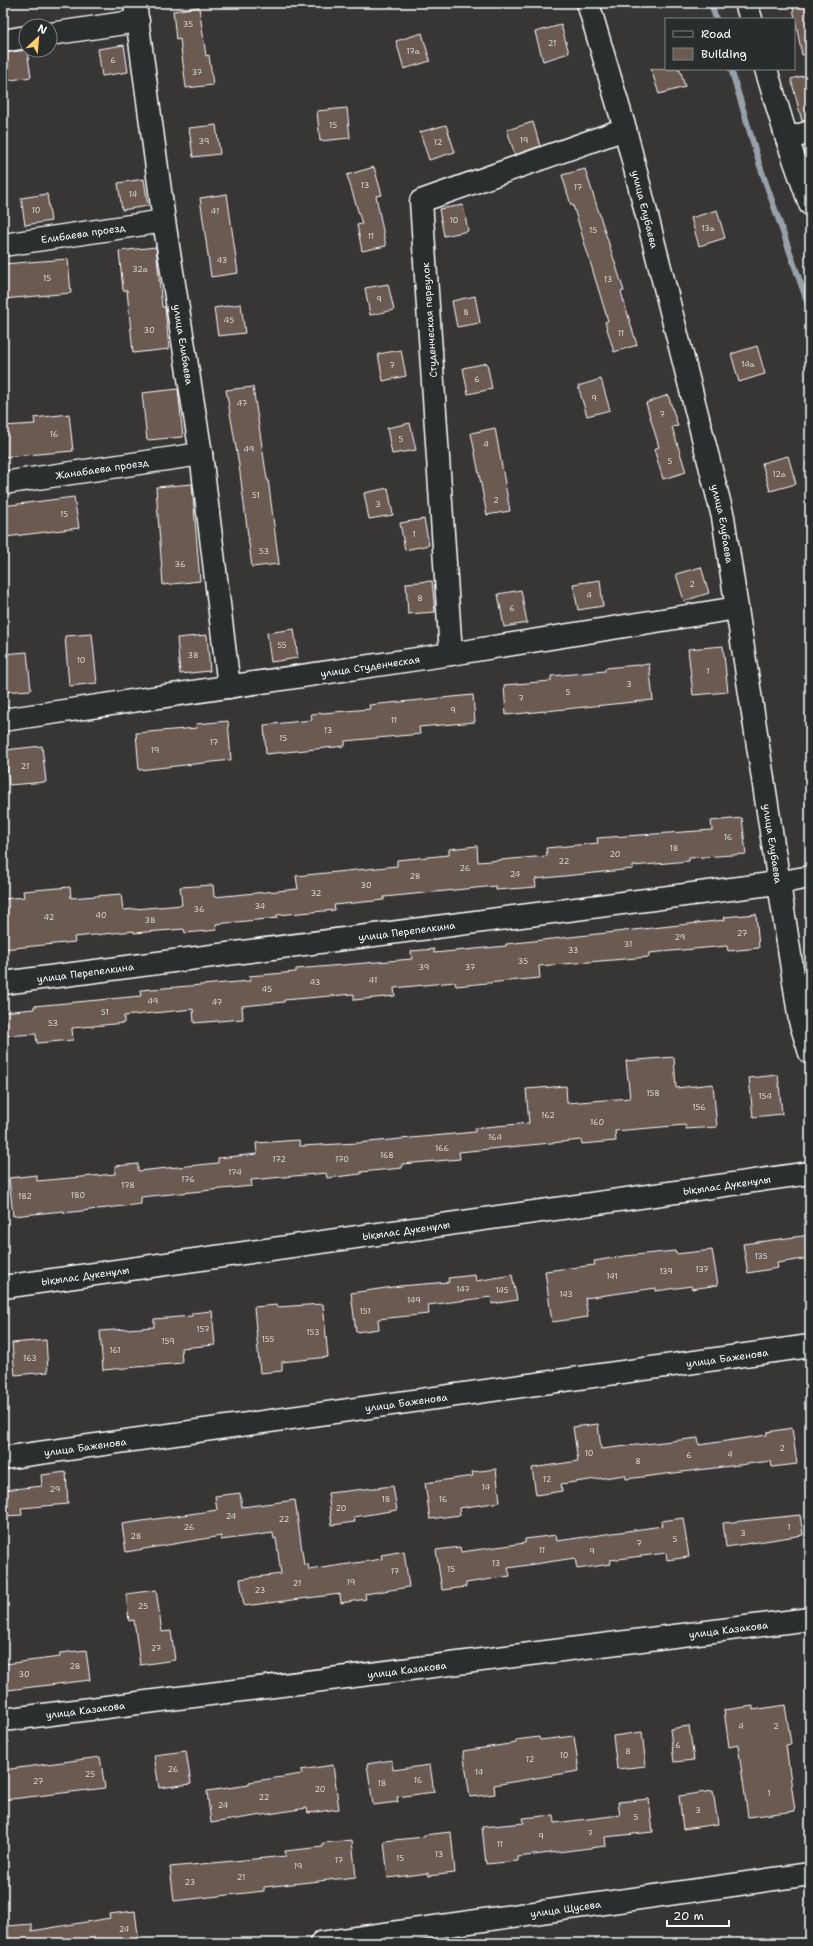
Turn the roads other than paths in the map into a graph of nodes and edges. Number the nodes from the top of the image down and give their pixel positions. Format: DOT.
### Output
graph roads {
  1 [pos="588,3"];
  2 [pos="746,3"];
  3 [pos="136,12"];
  4 [pos="751,18"];
  5 [pos="58,32"];
  6 [pos="18,38"];
  7 [pos="3,41"];
  8 [pos="766,70"];
  9 [pos="625,129"];
  10 [pos="810,132"];
  11 [pos="786,139"];
  12 [pos="810,204"];
  13 [pos="164,221"];
  14 [pos="3,245"];
  15 [pos="201,454"];
  16 [pos="3,483"];
  17 [pos="737,608"];
  18 [pos="451,654"];
  19 [pos="229,687"];
  20 [pos="3,720"];
  21 [pos="810,877"];
  22 [pos="777,883"];
  23 [pos="3,983"];
  24 [pos="810,1053"];
  25 [pos="810,1173"];
  26 [pos="3,1287"];
  27 [pos="810,1346"];
  28 [pos="3,1458"];
  29 [pos="810,1619"];
  30 [pos="3,1720"];
  31 [pos="810,1874"];
  32 [pos="321,1943"];
  1 -- 9 [label="street, улица Елубаева"];
  2 -- 4 [label="street"];
  3 -- 5 [label="street"];
  3 -- 13 [label="street, улица Елибаева"];
  6 -- 7 [label="street"];
  8 -- 11 [label="street"];
  9 -- 17 [label="street, улица Елубаева"];
  9 -- 18 [label="street, Студенческая переулок"];
  10 -- 11 [label="street"];
  11 -- 12 [label="street"];
  13 -- 14 [label="street, Елибаева проезд"];
  13 -- 15 [label="street, улица Елибаева"];
  15 -- 16 [label="street, Жанабаева проезд"];
  15 -- 19 [label="street, улица Елибаева"];
  17 -- 18 [label="street, улица Студенческая"];
  17 -- 22 [label="street, улица Елубаева"];
  18 -- 19 [label="street, улица Студенческая"];
  19 -- 20 [label="street, улица Студенческая"];
  21 -- 22 [label="street, улица Перепелкина"];
  22 -- 23 [label="street, улица Перепелкина"];
  22 -- 24 [label="street, улица Елубаева"];
  25 -- 26 [label="street, Ықылас Дүкенұлы"];
  27 -- 28 [label="street, улица Баженова"];
  29 -- 30 [label="street, улица Казакова"];
  31 -- 32 [label="street, улица Щусева"];
}
